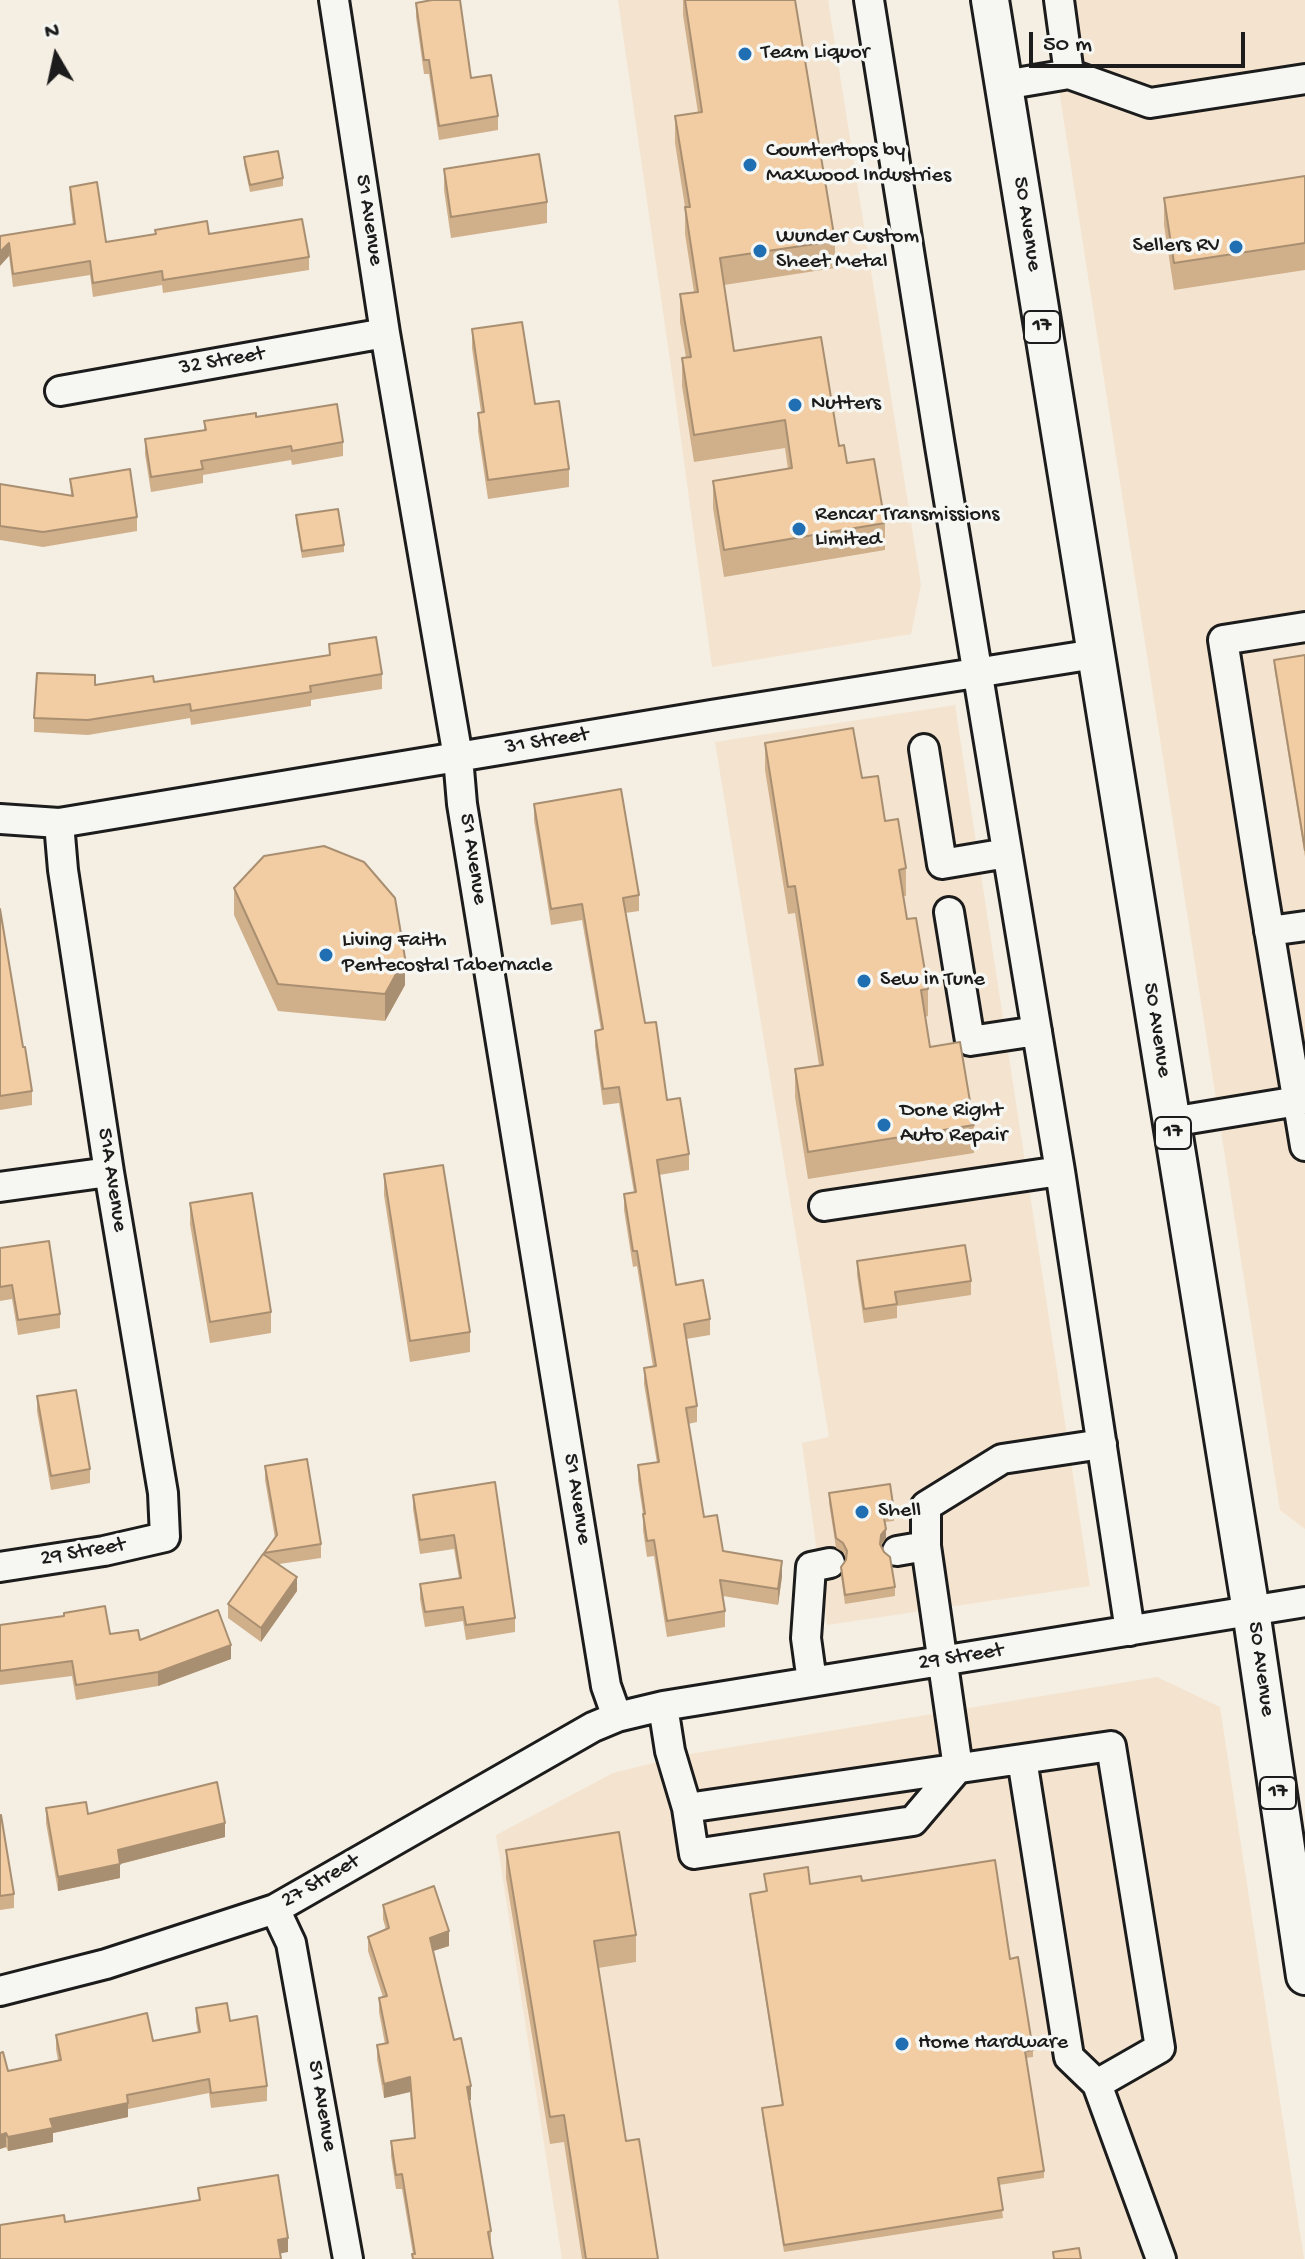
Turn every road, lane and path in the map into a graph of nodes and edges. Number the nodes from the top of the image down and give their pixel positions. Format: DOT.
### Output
graph roads {
  1 [pos="334,0"];
  2 [pos="869,0"];
  3 [pos="990,0"];
  4 [pos="1059,0"];
  5 [pos="1069,74"];
  6 [pos="1305,79"];
  7 [pos="1004,85"];
  8 [pos="385,333"];
  9 [pos="60,391"];
  10 [pos="1305,627"];
  11 [pos="1095,654"];
  12 [pos="978,672"];
  13 [pos="924,749"];
  14 [pos="458,757"];
  15 [pos="0,819"];
  16 [pos="59,823"];
  17 [pos="1007,853"];
  18 [pos="949,912"];
  19 [pos="1305,926"];
  20 [pos="1269,931"];
  21 [pos="1037,1031"];
  22 [pos="1298,1101"];
  23 [pos="1171,1122"];
  24 [pos="1304,1136"];
  25 [pos="1060,1171"];
  26 [pos="109,1172"];
  27 [pos="0,1187"];
  28 [pos="824,1206"];
  29 [pos="1102,1444"];
  30 [pos="165,1537"];
  31 [pos="926,1546"];
  32 [pos="897,1551"];
  33 [pos="830,1563"];
  34 [pos="0,1567"];
  35 [pos="1305,1602"];
  36 [pos="1251,1611"];
  37 [pos="1130,1631"];
  38 [pos="943,1661"];
  39 [pos="812,1682"];
  40 [pos="663,1706"];
  41 [pos="617,1717"];
  42 [pos="1022,1759"];
  43 [pos="958,1768"];
  44 [pos="687,1808"];
  45 [pos="275,1909"];
  46 [pos="1305,1976"];
  47 [pos="0,1991"];
  48 [pos="1097,2084"];
  49 [pos="348,2259"];
  50 [pos="1161,2259"];
  1 -- 8 [label="street, 51 Avenue"];
  2 -- 12 [label="street"];
  3 -- 7 [label="main road, 50 Avenue / 17"];
  4 -- 5 [label="street"];
  5 -- 6 [label="street"];
  5 -- 7 [label="street"];
  7 -- 11 [label="main road, 50 Avenue / 17"];
  8 -- 9 [label="street, 32 Street"];
  8 -- 14 [label="street, 51 Avenue"];
  10 -- 20 [label="street"];
  11 -- 12 [label="street, 31 Street"];
  11 -- 23 [label="main road, 50 Avenue / 17"];
  12 -- 14 [label="street, 31 Street"];
  12 -- 17 [label="street"];
  13 -- 17 [label="street"];
  14 -- 16 [label="street, 31 Street"];
  14 -- 41 [label="street, 51 Avenue"];
  15 -- 16 [label="street, 31 Street"];
  16 -- 26 [label="street, 51A Avenue"];
  17 -- 21 [label="street"];
  18 -- 21 [label="street"];
  19 -- 20 [label="street"];
  20 -- 22 [label="street"];
  21 -- 25 [label="street"];
  22 -- 23 [label="street"];
  22 -- 24 [label="street"];
  23 -- 36 [label="main road, 50 Avenue / 17"];
  25 -- 28 [label="street"];
  25 -- 29 [label="street"];
  26 -- 27 [label="street"];
  26 -- 30 [label="street, 51A Avenue"];
  29 -- 31 [label="street"];
  29 -- 37 [label="street"];
  30 -- 34 [label="street, 29 Street"];
  31 -- 32 [label="street"];
  31 -- 38 [label="street"];
  33 -- 39 [label="street"];
  35 -- 36 [label="street, 29 Street"];
  36 -- 37 [label="street, 29 Street"];
  36 -- 46 [label="main road, 50 Avenue / 17"];
  37 -- 38 [label="street, 29 Street"];
  38 -- 39 [label="street, 29 Street"];
  38 -- 43 [label="street"];
  39 -- 40 [label="street, 29 Street"];
  40 -- 41 [label="street, 29 Street"];
  40 -- 44 [label="street"];
  41 -- 45 [label="street, 27 Street"];
  42 -- 43 [label="street"];
  42 -- 48 [label="street"];
  42 -- 48 [label="street"];
  43 -- 44 [label="street"];
  43 -- 44 [label="street"];
  45 -- 47 [label="street, 27 Street"];
  45 -- 49 [label="street, 51 Avenue"];
  48 -- 50 [label="street"];
}
